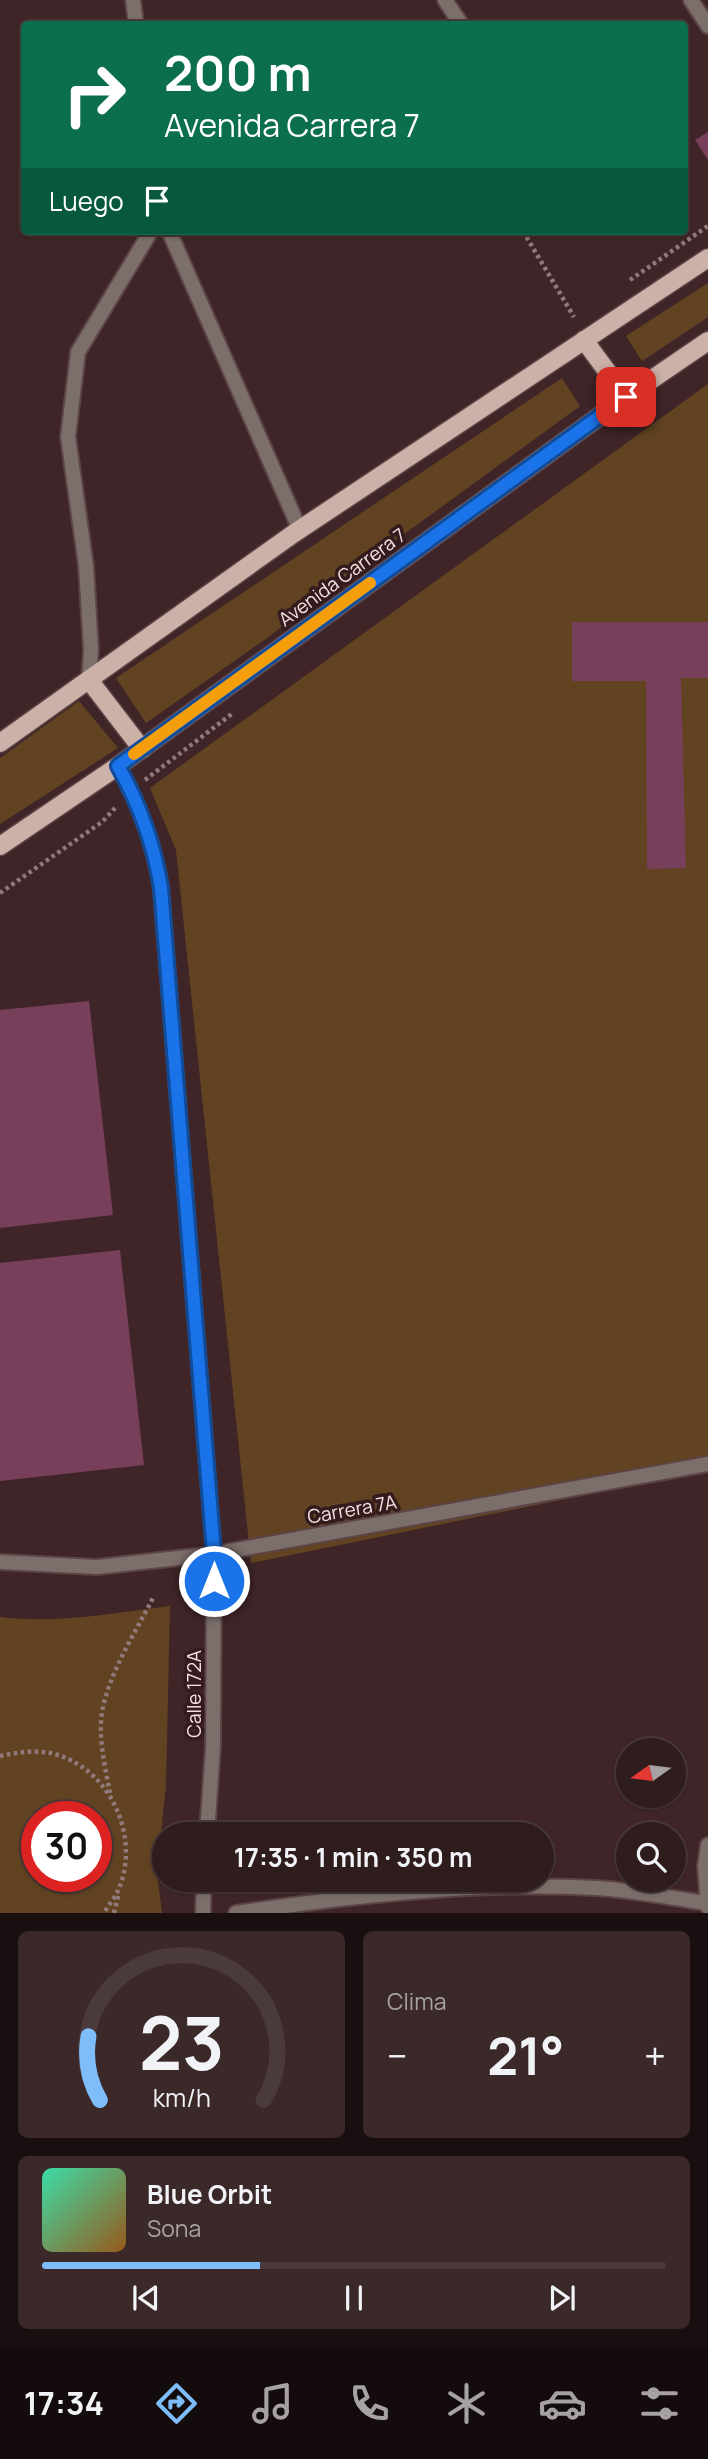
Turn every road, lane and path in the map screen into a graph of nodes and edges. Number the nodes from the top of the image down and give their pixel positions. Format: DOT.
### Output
graph roads {
  1 [pos="132,0"];
  2 [pos="445,0"];
  3 [pos="691,0"];
  4 [pos="136,21"];
  5 [pos="459,21"];
  6 [pos="708,26"];
  7 [pos="149,235"];
  8 [pos="171,235"];
  9 [pos="525,235"];
  10 [pos="708,258"];
  11 [pos="574,317"];
  12 [pos="584,340"];
  13 [pos="708,341"];
  14 [pos="626,397"];
  15 [pos="300,530"];
  16 [pos="89,680"];
  17 [pos="239,709"];
  18 [pos="0,743"];
  19 [pos="142,749"];
  20 [pos="118,766"];
  21 [pos="131,790"];
  22 [pos="0,846"];
  23 [pos="0,893"];
  24 [pos="708,1464"];
  25 [pos="214,1554"];
  26 [pos="0,1562"];
  27 [pos="153,1598"];
  28 [pos="0,1756"];
  29 [pos="110,1794"];
  30 [pos="208,1822"];
  31 [pos="708,1845"];
  32 [pos="120,1887"];
  33 [pos="204,1892"];
  34 [pos="707,1905"];
  35 [pos="104,1913"];
  36 [pos="114,1913"];
  37 [pos="203,1913"];
  38 [pos="236,1913"];
  1 -- 4 [label="street"];
  2 -- 5 [label="street"];
  3 -- 6 [label="street"];
  7 -- 16 [label="street"];
  8 -- 15 [label="street"];
  9 -- 11 [label="path"];
  10 -- 12 [label="main road"];
  12 -- 14 [label="main road"];
  12 -- 15 [label="main road"];
  13 -- 14 [label="main road, Avenida Carrera 7"];
  14 -- 19 [label="main road, Avenida Carrera 7"];
  15 -- 16 [label="main road"];
  16 -- 18 [label="main road"];
  16 -- 19 [label="main road"];
  17 -- 21 [label="path"];
  19 -- 20 [label="main road, Avenida Carrera 7"];
  20 -- 21 [label="street, Calle 172A"];
  20 -- 22 [label="main road, Avenida Carrera 7"];
  21 -- 23 [label="path"];
  21 -- 25 [label="street, Calle 172A"];
  24 -- 25 [label="street, Carrera 7A"];
  25 -- 26 [label="street, Carrera 7A"];
  25 -- 30 [label="street, Calle 172A"];
  27 -- 29 [label="path"];
  28 -- 29 [label="path"];
  29 -- 32 [label="path"];
  31 -- 34 [label="street"];
  32 -- 35 [label="path"];
  32 -- 36 [label="path"];
  33 -- 37 [label="street"];
  34 -- 38 [label="street"];
}
